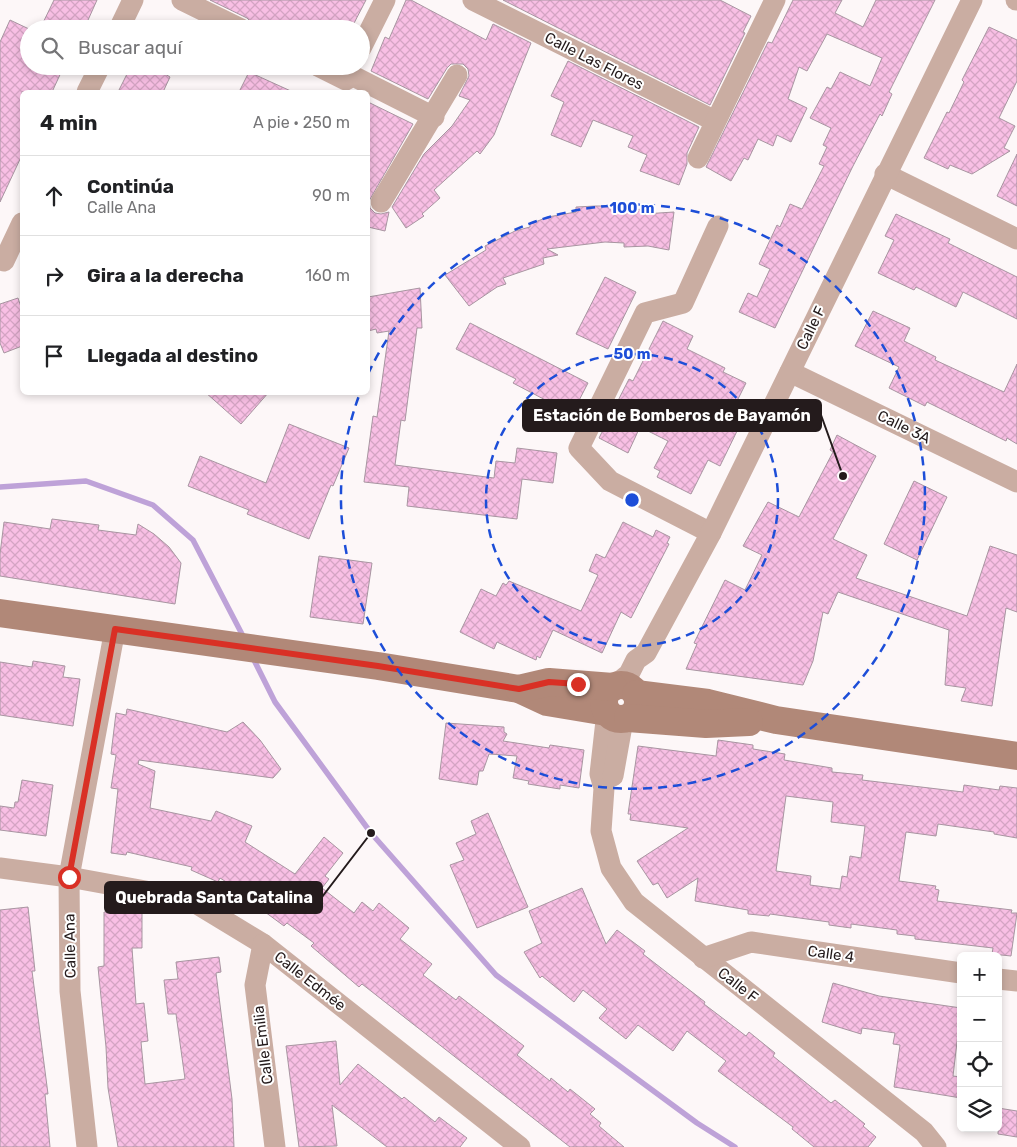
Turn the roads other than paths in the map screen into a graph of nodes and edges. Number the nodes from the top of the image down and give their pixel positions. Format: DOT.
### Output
graph roads {
  1 [pos="133,0"];
  2 [pos="182,0"];
  3 [pos="385,0"];
  4 [pos="472,0"];
  5 [pos="972,0"];
  6 [pos="768,2"];
  7 [pos="123,20"];
  8 [pos="223,20"];
  9 [pos="370,30"];
  10 [pos="96,75"];
  11 [pos="457,75"];
  12 [pos="347,78"];
  13 [pos="88,90"];
  14 [pos="434,117"];
  15 [pos="715,122"];
  16 [pos="698,158"];
  17 [pos="885,174"];
  18 [pos="381,202"];
  19 [pos="718,226"];
  20 [pos="20,227"];
  21 [pos="1017,239"];
  22 [pos="0,258"];
  23 [pos="790,372"];
  24 [pos="1017,482"];
  25 [pos="711,533"];
  26 [pos="0,613"];
  27 [pos="115,629"];
  28 [pos="621,706"];
  29 [pos="1017,756"];
  30 [pos="0,868"];
  31 [pos="69,877"];
  32 [pos="263,944"];
  33 [pos="703,958"];
  34 [pos="957,972"];
  35 [pos="1002,979"];
  36 [pos="1017,981"];
  37 [pos="87,1147"];
  38 [pos="275,1147"];
  39 [pos="520,1147"];
  40 [pos="936,1147"];
  1 -- 7 [label="street"];
  2 -- 8 [label="street"];
  3 -- 9 [label="street"];
  4 -- 15 [label="street, Calle Las Flores"];
  5 -- 17 [label="street, Calle F"];
  6 -- 15 [label="street"];
  10 -- 13 [label="street"];
  11 -- 14 [label="street"];
  12 -- 14 [label="street"];
  14 -- 18 [label="street"];
  15 -- 16 [label="street"];
  17 -- 21 [label="street"];
  17 -- 23 [label="street, Calle F"];
  19 -- 25 [label="street"];
  20 -- 22 [label="street"];
  23 -- 24 [label="street, Calle 3A"];
  23 -- 25 [label="street, Calle F"];
  25 -- 28 [label="street, Calle F"];
  26 -- 27 [label="street"];
  27 -- 28 [label="street"];
  27 -- 31 [label="street, Calle Ana"];
  28 -- 29 [label="street"];
  28 -- 33 [label="street, Calle F"];
  30 -- 31 [label="street, Calle Edmée"];
  31 -- 32 [label="street, Calle Edmée"];
  31 -- 37 [label="street, Calle Ana"];
  32 -- 38 [label="street, Calle Emilia"];
  32 -- 39 [label="street, Calle Edmée"];
  33 -- 34 [label="street, Calle 4"];
  33 -- 40 [label="street, Calle F"];
  35 -- 36 [label="street"];
}
